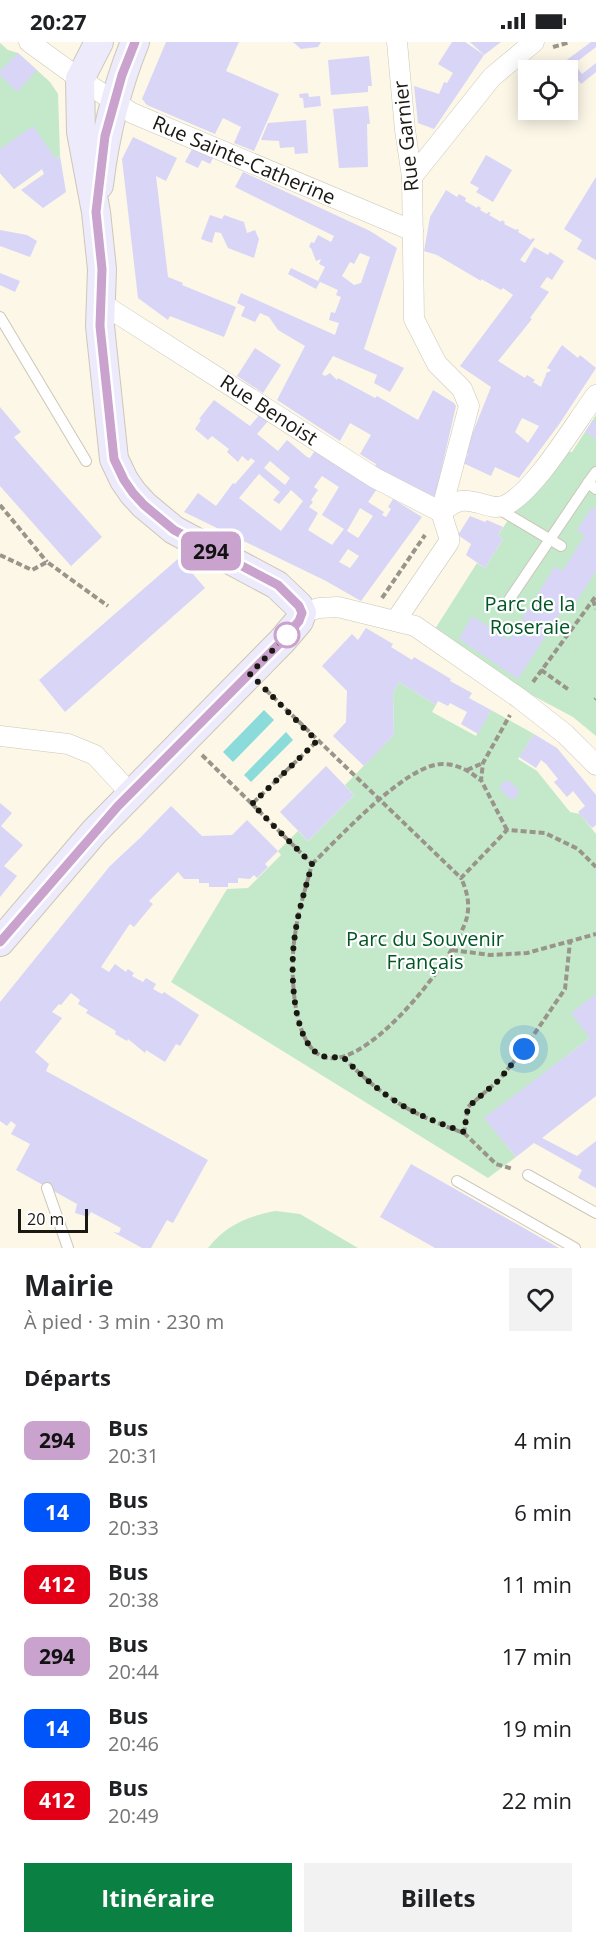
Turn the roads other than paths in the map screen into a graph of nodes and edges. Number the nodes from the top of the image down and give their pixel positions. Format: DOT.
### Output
graph roads {
  1 [pos="29,42"];
  2 [pos="99,42"];
  3 [pos="135,42"];
  4 [pos="397,42"];
  5 [pos="534,42"];
  6 [pos="80,79"];
  7 [pos="114,102"];
  8 [pos="412,177"];
  9 [pos="96,212"];
  10 [pos="413,231"];
  11 [pos="101,303"];
  12 [pos="0,317"];
  13 [pos="596,394"];
  14 [pos="86,461"];
  15 [pos="596,472"];
  16 [pos="592,486"];
  17 [pos="495,507"];
  18 [pos="441,512"];
  19 [pos="550,539"];
  20 [pos="561,546"];
  21 [pos="507,603"];
  22 [pos="302,613"];
  23 [pos="396,620"];
  24 [pos="0,736"];
  25 [pos="596,765"];
  26 [pos="130,794"];
  27 [pos="0,942"];
  28 [pos="528,1175"];
  29 [pos="457,1181"];
  30 [pos="47,1188"];
  31 [pos="596,1213"];
  32 [pos="68,1248"];
  33 [pos="575,1248"];
  1 -- 6 [label="street, Rue Sainte-Catherine"];
  2 -- 6 [label="street"];
  3 -- 7 [label="street"];
  4 -- 8 [label="street, Rue Garnier"];
  5 -- 8 [label="street"];
  6 -- 7 [label="street, Rue Sainte-Catherine"];
  6 -- 9 [label="street"];
  7 -- 9 [label="street"];
  7 -- 10 [label="street, Rue Sainte-Catherine"];
  8 -- 10 [label="street, Rue Garnier"];
  9 -- 11 [label="street"];
  10 -- 18 [label="street, Rue Garnier"];
  11 -- 18 [label="street, Rue Benoist"];
  11 -- 22 [label="street"];
  12 -- 14 [label="lane"];
  13 -- 17 [label="street"];
  15 -- 16 [label="lane"];
  16 -- 19 [label="lane"];
  17 -- 18 [label="street"];
  17 -- 19 [label="lane"];
  18 -- 23 [label="street"];
  19 -- 20 [label="lane"];
  19 -- 21 [label="lane"];
  22 -- 23 [label="street"];
  22 -- 26 [label="street"];
  23 -- 25 [label="street"];
  24 -- 26 [label="street"];
  26 -- 27 [label="street"];
  28 -- 31 [label="lane"];
  29 -- 33 [label="lane"];
  30 -- 32 [label="lane"];
}
